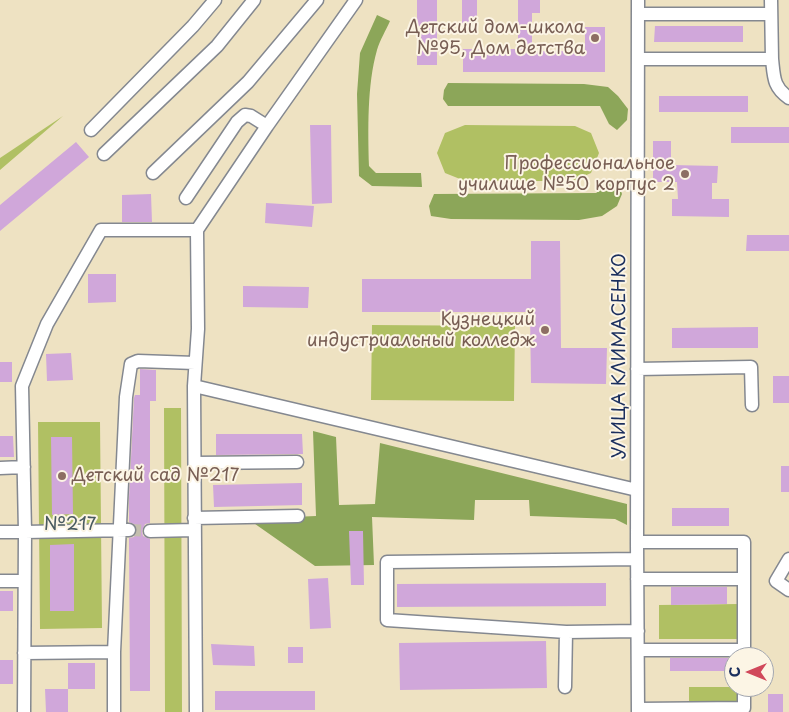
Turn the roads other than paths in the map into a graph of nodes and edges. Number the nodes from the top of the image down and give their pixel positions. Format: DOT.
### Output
graph roads {
  1 [pos="215,0"];
  2 [pos="254,0"];
  3 [pos="317,0"];
  4 [pos="356,0"];
  5 [pos="638,0"];
  6 [pos="771,0"];
  7 [pos="638,14"];
  8 [pos="771,14"];
  9 [pos="639,59"];
  10 [pos="772,59"];
  11 [pos="789,98"];
  12 [pos="267,126"];
  13 [pos="91,130"];
  14 [pos="104,154"];
  15 [pos="153,173"];
  16 [pos="186,198"];
  17 [pos="197,230"];
  18 [pos="194,363"];
  19 [pos="637,369"];
  20 [pos="194,386"];
  21 [pos="752,405"];
  22 [pos="297,462"];
  23 [pos="195,463"];
  24 [pos="24,467"];
  25 [pos="0,468"];
  26 [pos="637,490"];
  27 [pos="298,516"];
  28 [pos="194,524"];
  29 [pos="125,530"];
  30 [pos="150,531"];
  31 [pos="0,532"];
  32 [pos="25,532"];
  33 [pos="637,542"];
  34 [pos="637,559"];
  35 [pos="789,559"];
  36 [pos="637,579"];
  37 [pos="744,579"];
  38 [pos="0,581"];
  39 [pos="24,581"];
  40 [pos="789,590"];
  41 [pos="638,631"];
  42 [pos="566,632"];
  43 [pos="744,647"];
  44 [pos="638,650"];
  45 [pos="114,652"];
  46 [pos="24,653"];
  47 [pos="724,653"];
  48 [pos="565,687"];
  49 [pos="744,697"];
  50 [pos="638,710"];
  51 [pos="24,712"];
  52 [pos="114,712"];
  53 [pos="196,712"];
  1 -- 13 [label="street"];
  2 -- 14 [label="street"];
  3 -- 15 [label="street"];
  4 -- 12 [label="street"];
  5 -- 7 [label="street, УЛИЦА КЛИМАСЕНКО"];
  6 -- 8 [label="street"];
  7 -- 8 [label="street"];
  7 -- 9 [label="street, УЛИЦА КЛИМАСЕНКО"];
  8 -- 10 [label="street"];
  9 -- 10 [label="street"];
  9 -- 19 [label="street, УЛИЦА КЛИМАСЕНКО"];
  10 -- 11 [label="street"];
  12 -- 16 [label="street"];
  12 -- 17 [label="street"];
  17 -- 18 [label="street"];
  17 -- 24 [label="street"];
  18 -- 20 [label="street"];
  18 -- 29 [label="street"];
  19 -- 21 [label="street"];
  19 -- 26 [label="street, УЛИЦА КЛИМАСЕНКО"];
  20 -- 23 [label="street"];
  20 -- 26 [label="street"];
  22 -- 23 [label="street"];
  23 -- 28 [label="street"];
  24 -- 25 [label="street"];
  24 -- 32 [label="street"];
  26 -- 33 [label="street, УЛИЦА КЛИМАСЕНКО"];
  27 -- 28 [label="street"];
  28 -- 30 [label="street"];
  28 -- 53 [label="street"];
  29 -- 32 [label="street"];
  29 -- 45 [label="street"];
  31 -- 32 [label="street"];
  32 -- 39 [label="street"];
  33 -- 34 [label="street, УЛИЦА КЛИМАСЕНКО"];
  33 -- 37 [label="street"];
  34 -- 36 [label="street, УЛИЦА КЛИМАСЕНКО"];
  34 -- 42 [label="street"];
  35 -- 40 [label="street"];
  36 -- 37 [label="street"];
  36 -- 41 [label="street, УЛИЦА КЛИМАСЕНКО"];
  37 -- 43 [label="street"];
  38 -- 39 [label="street"];
  39 -- 46 [label="street"];
  41 -- 42 [label="street"];
  41 -- 44 [label="street, УЛИЦА КЛИМАСЕНКО"];
  42 -- 48 [label="street"];
  44 -- 47 [label="street"];
  44 -- 50 [label="street, УЛИЦА КЛИМАСЕНКО"];
  45 -- 46 [label="street"];
  45 -- 52 [label="street"];
  46 -- 51 [label="street"];
  49 -- 50 [label="street"];
}
